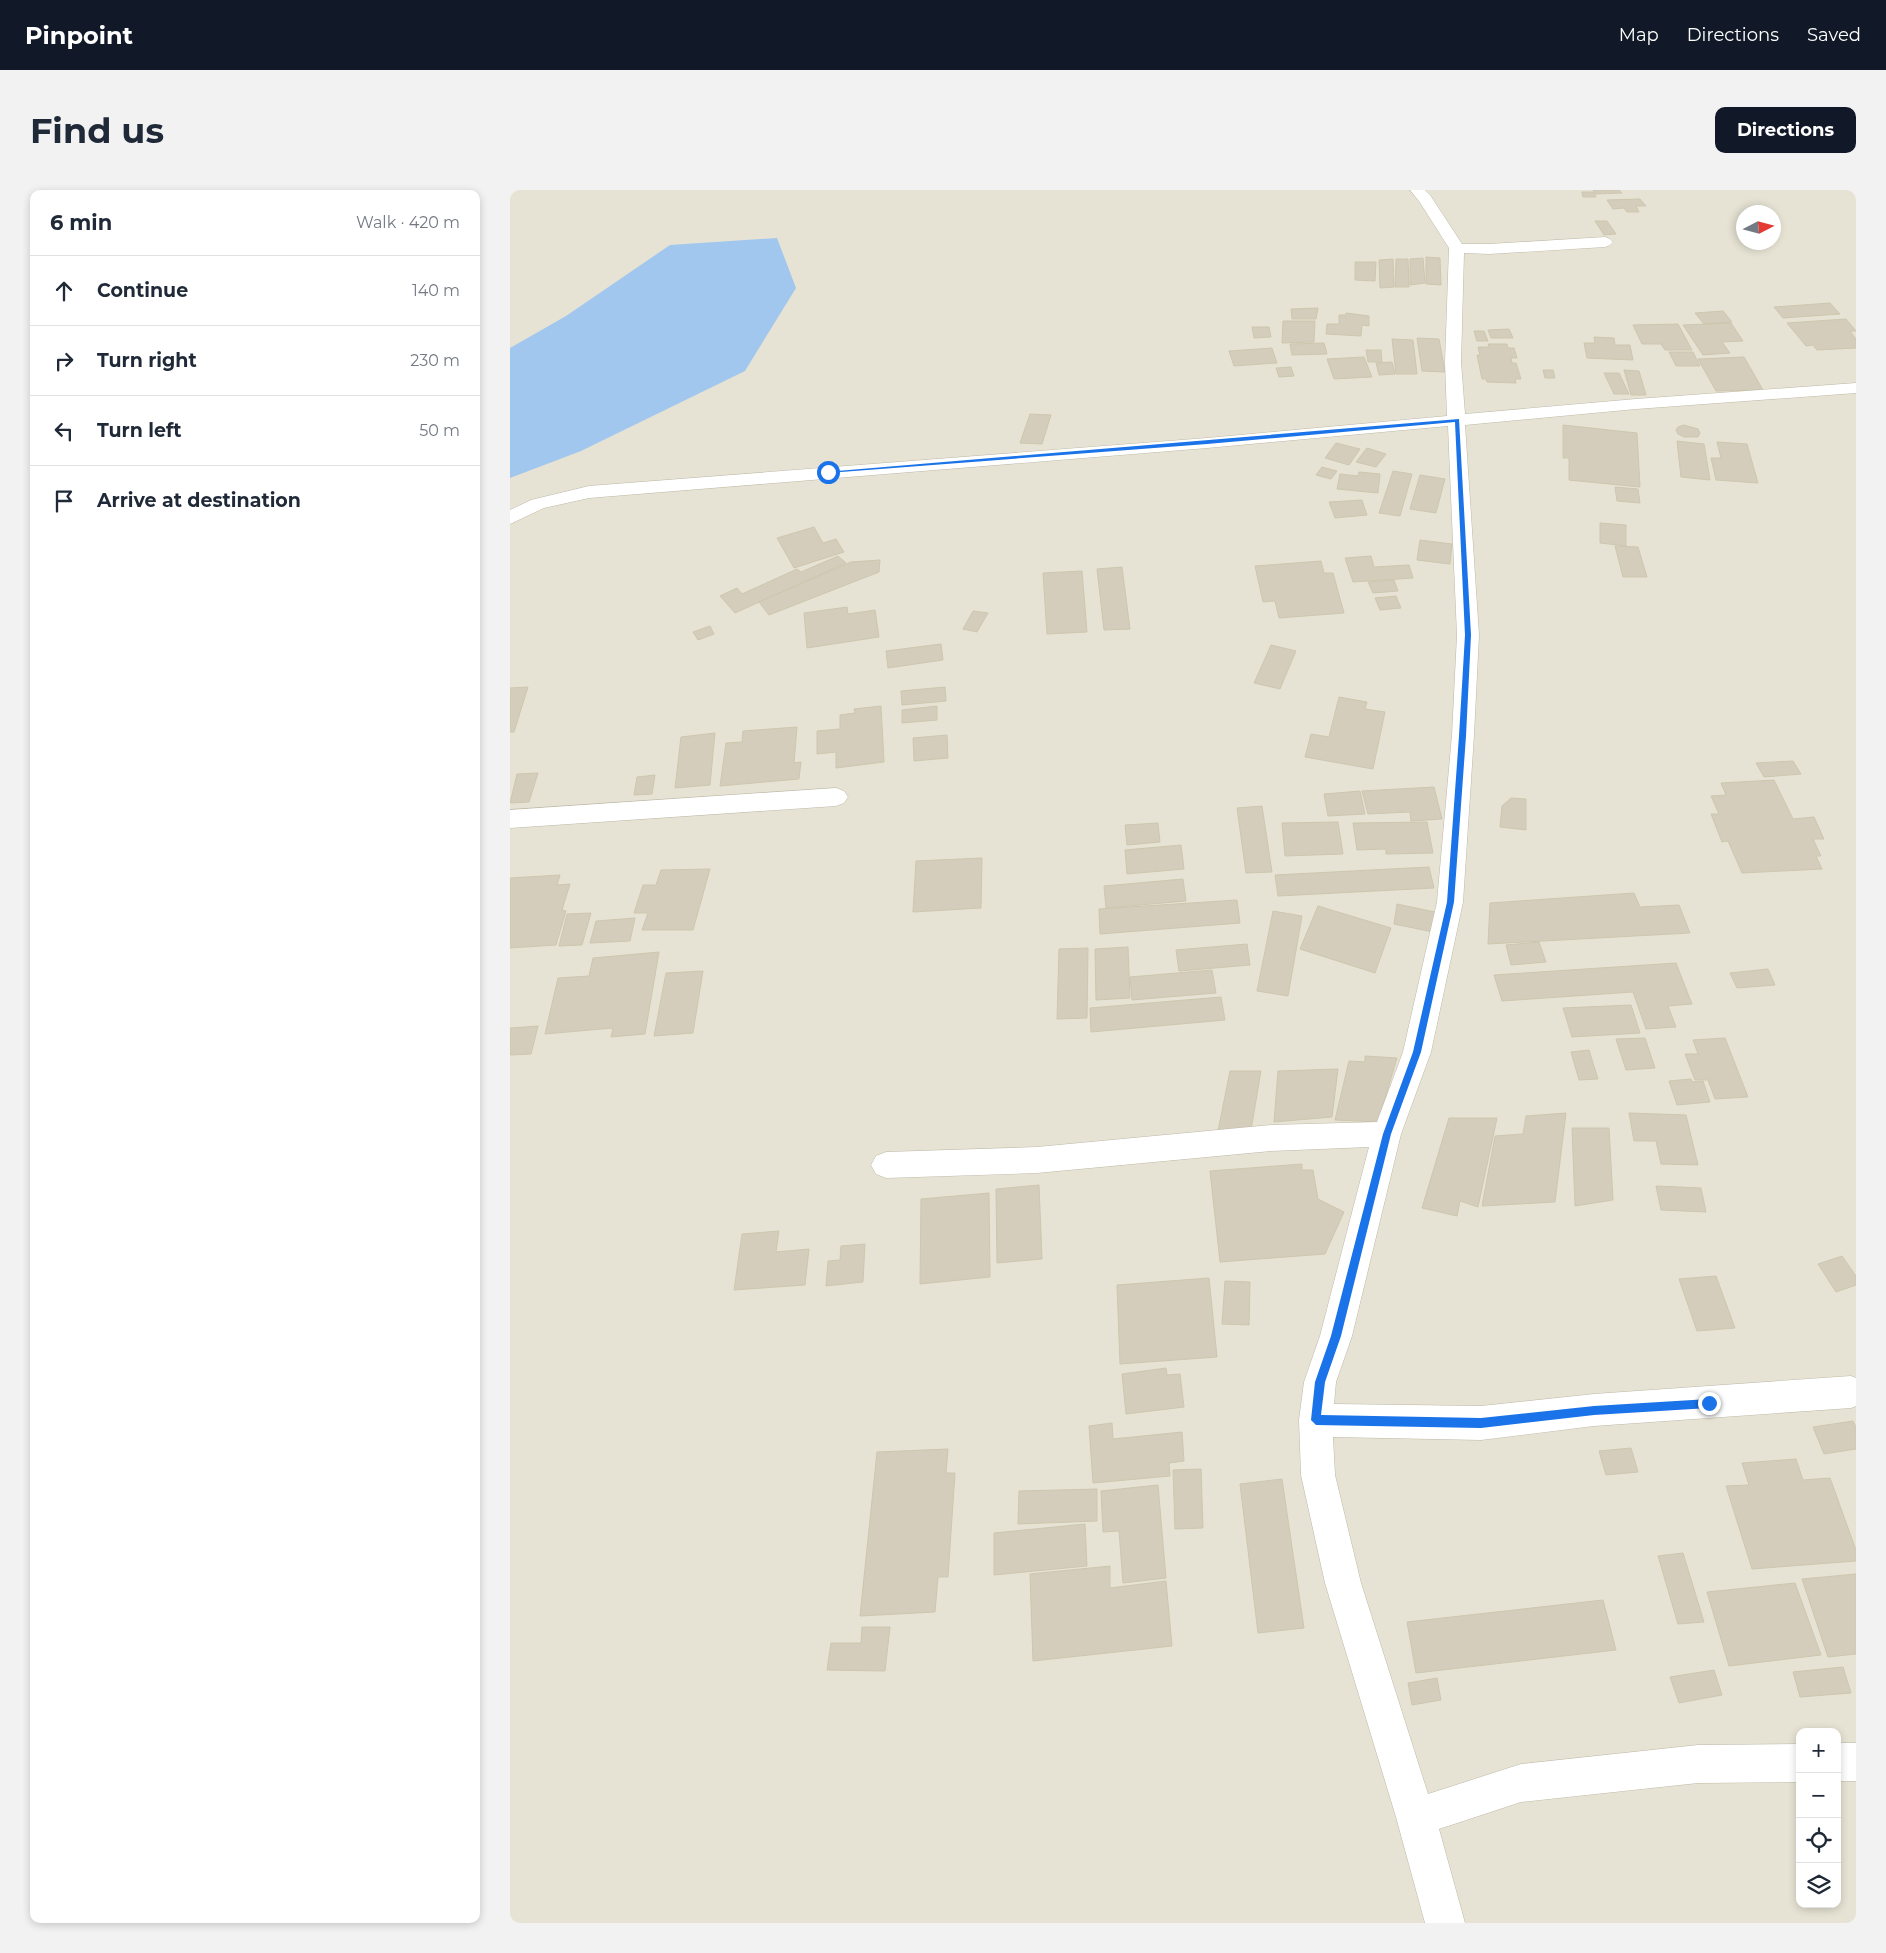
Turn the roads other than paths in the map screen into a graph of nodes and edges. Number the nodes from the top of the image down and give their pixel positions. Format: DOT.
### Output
graph roads {
  1 [pos="1417,190"];
  2 [pos="1605,242"];
  3 [pos="1457,248"];
  4 [pos="1856,388"];
  5 [pos="1458,420"];
  6 [pos="510,518"];
  7 [pos="836,796"];
  8 [pos="510,819"];
  9 [pos="1387,1134"];
  10 [pos="886,1165"];
  11 [pos="1851,1392"];
  12 [pos="1316,1420"];
  13 [pos="1796,1762"];
  14 [pos="1841,1762"];
  15 [pos="1856,1762"];
  16 [pos="1416,1817"];
  17 [pos="1445,1923"];
  1 -- 3 [label="street"];
  2 -- 3 [label="street"];
  3 -- 5 [label="street"];
  4 -- 5 [label="street"];
  5 -- 6 [label="street"];
  5 -- 9 [label="street"];
  7 -- 8 [label="street"];
  9 -- 10 [label="street"];
  9 -- 12 [label="street"];
  11 -- 12 [label="street"];
  12 -- 16 [label="street"];
  13 -- 16 [label="street"];
  14 -- 15 [label="street"];
  16 -- 17 [label="street"];
}
